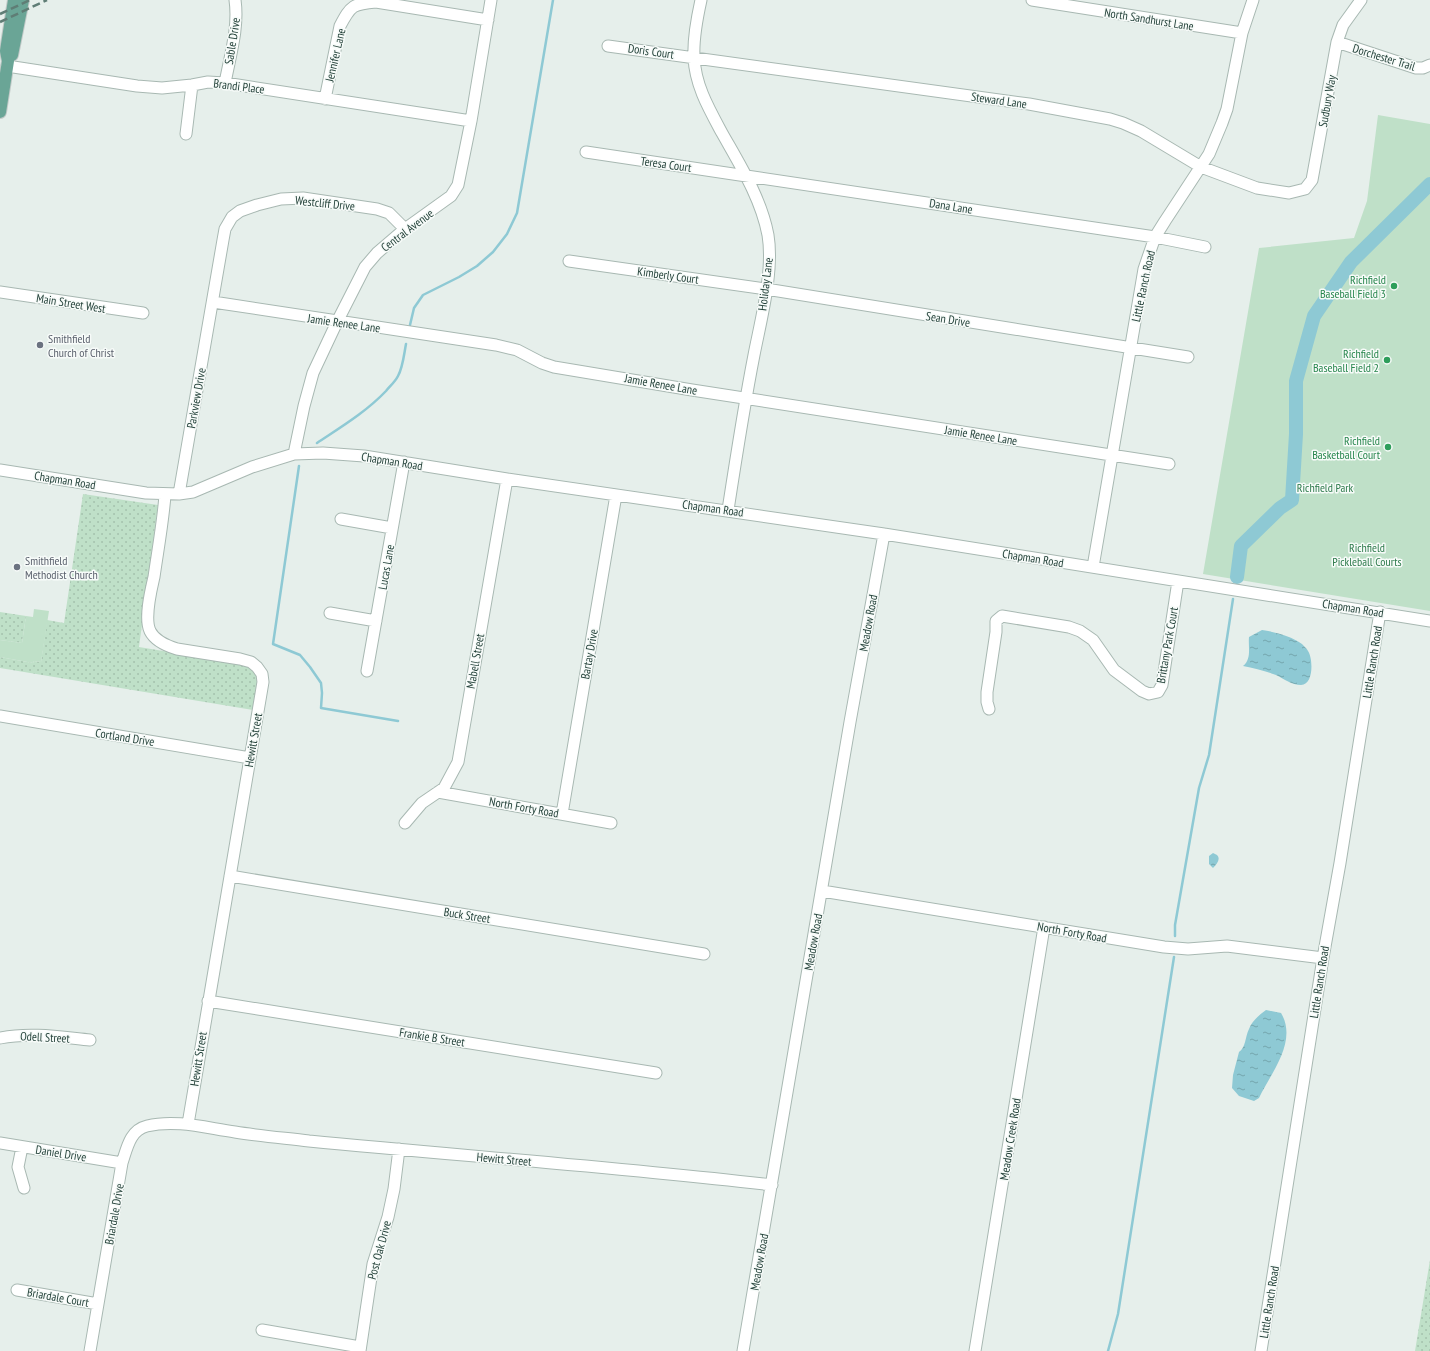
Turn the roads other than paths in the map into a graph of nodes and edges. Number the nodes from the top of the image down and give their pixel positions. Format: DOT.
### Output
graph roads {
  1 [pos="14,0"];
  2 [pos="23,0"];
  3 [pos="235,0"];
  4 [pos="491,0"];
  5 [pos="700,0"];
  6 [pos="1032,0"];
  7 [pos="1252,0"];
  8 [pos="1361,0"];
  9 [pos="488,20"];
  10 [pos="1242,34"];
  11 [pos="1337,42"];
  12 [pos="608,46"];
  13 [pos="694,57"];
  14 [pos="8,64"];
  15 [pos="1430,65"];
  16 [pos="225,83"];
  17 [pos="192,85"];
  18 [pos="325,99"];
  19 [pos="0,112"];
  20 [pos="471,121"];
  21 [pos="186,134"];
  22 [pos="586,152"];
  23 [pos="1201,167"];
  24 [pos="746,175"];
  25 [pos="1289,193"];
  26 [pos="405,229"];
  27 [pos="1155,238"];
  28 [pos="1205,247"];
  29 [pos="569,260"];
  30 [pos="766,290"];
  31 [pos="0,292"];
  32 [pos="212,302"];
  33 [pos="143,313"];
  34 [pos="337,322"];
  35 [pos="1131,348"];
  36 [pos="1188,357"];
  37 [pos="746,398"];
  38 [pos="294,454"];
  39 [pos="1112,456"];
  40 [pos="404,462"];
  41 [pos="1169,464"];
  42 [pos="0,470"];
  43 [pos="507,479"];
  44 [pos="179,494"];
  45 [pos="165,495"];
  46 [pos="616,495"];
  47 [pos="728,510"];
  48 [pos="341,519"];
  49 [pos="392,528"];
  50 [pos="884,534"];
  51 [pos="1093,567"];
  52 [pos="1178,581"];
  53 [pos="1380,612"];
  54 [pos="330,613"];
  55 [pos="376,621"];
  56 [pos="1430,621"];
  57 [pos="367,671"];
  58 [pos="989,709"];
  59 [pos="0,716"];
  60 [pos="250,758"];
  61 [pos="438,792"];
  62 [pos="562,814"];
  63 [pos="405,823"];
  64 [pos="611,823"];
  65 [pos="230,876"];
  66 [pos="822,891"];
  67 [pos="1044,927"];
  68 [pos="704,954"];
  69 [pos="1323,958"];
  70 [pos="208,1001"];
  71 [pos="0,1038"];
  72 [pos="90,1040"];
  73 [pos="656,1072"];
  74 [pos="188,1124"];
  75 [pos="0,1143"];
  76 [pos="22,1147"];
  77 [pos="399,1149"];
  78 [pos="122,1163"];
  79 [pos="772,1185"];
  80 [pos="24,1188"];
  81 [pos="17,1290"];
  82 [pos="98,1304"];
  83 [pos="262,1330"];
  84 [pos="360,1349"];
  85 [pos="90,1351"];
  86 [pos="743,1351"];
  87 [pos="975,1351"];
  88 [pos="1261,1351"];
  1 -- 14 [label="main road"];
  2 -- 14 [label="main road"];
  3 -- 16 [label="street, Sable Drive"];
  4 -- 9 [label="street, Central Avenue"];
  5 -- 13 [label="street, Holiday Lane"];
  6 -- 10 [label="street, North Sandhurst Lane"];
  7 -- 10 [label="street, Little Ranch Road"];
  8 -- 11 [label="street, Sudbury Way"];
  9 -- 18 [label="street, Jennifer Lane"];
  9 -- 20 [label="street, Central Avenue"];
  10 -- 23 [label="street, Little Ranch Road"];
  11 -- 15 [label="street, Dorchester Trail"];
  11 -- 25 [label="street, Sudbury Way"];
  12 -- 13 [label="street, Doris Court"];
  13 -- 23 [label="street, Steward Lane"];
  13 -- 24 [label="street, Holiday Lane"];
  14 -- 17 [label="street, Brandi Place"];
  14 -- 19 [label="main road"];
  16 -- 17 [label="street, Brandi Place"];
  16 -- 18 [label="street, Brandi Place"];
  17 -- 21 [label="street"];
  18 -- 20 [label="street, Brandi Place"];
  20 -- 26 [label="street, Central Avenue"];
  22 -- 24 [label="street, Teresa Court"];
  23 -- 25 [label="street, Steward Lane"];
  23 -- 27 [label="street, Little Ranch Road"];
  24 -- 27 [label="street, Dana Lane"];
  24 -- 30 [label="street, Holiday Lane"];
  26 -- 32 [label="street, Westcliff Drive"];
  26 -- 34 [label="street, Central Avenue"];
  27 -- 28 [label="street, Dana Lane"];
  27 -- 35 [label="street, Little Ranch Road"];
  29 -- 30 [label="street, Kimberly Court"];
  30 -- 35 [label="street, Sean Drive"];
  30 -- 37 [label="street, Holiday Lane"];
  31 -- 33 [label="street, Main Street West"];
  32 -- 34 [label="street, Jamie Renee Lane"];
  32 -- 44 [label="street, Parkview Drive"];
  34 -- 37 [label="street, Jamie Renee Lane"];
  34 -- 38 [label="street, Central Avenue"];
  35 -- 36 [label="street, Sean Drive"];
  35 -- 39 [label="street, Little Ranch Road"];
  37 -- 39 [label="street, Jamie Renee Lane"];
  37 -- 47 [label="street, Holiday Lane"];
  38 -- 40 [label="street, Chapman Road"];
  38 -- 44 [label="street, Chapman Road"];
  39 -- 41 [label="street, Jamie Renee Lane"];
  39 -- 51 [label="street, Little Ranch Road"];
  40 -- 43 [label="street, Chapman Road"];
  40 -- 49 [label="street, Lucas Lane"];
  42 -- 45 [label="street, Chapman Road"];
  43 -- 46 [label="street, Chapman Road"];
  43 -- 61 [label="street, Mabell Street"];
  44 -- 45 [label="street, Chapman Road"];
  45 -- 60 [label="street, Hewitt Street"];
  46 -- 47 [label="street, Chapman Road"];
  46 -- 62 [label="street, Bartay Drive"];
  47 -- 50 [label="street, Chapman Road"];
  48 -- 49 [label="street"];
  49 -- 55 [label="street, Lucas Lane"];
  50 -- 51 [label="street, Chapman Road"];
  50 -- 66 [label="street, Meadow Road"];
  51 -- 52 [label="street, Chapman Road"];
  52 -- 53 [label="street, Chapman Road"];
  52 -- 58 [label="street, Brittany Park Court"];
  53 -- 56 [label="street, Chapman Road"];
  53 -- 69 [label="street, Little Ranch Road"];
  54 -- 55 [label="street"];
  55 -- 57 [label="street, Lucas Lane"];
  59 -- 60 [label="street, Cortland Drive"];
  60 -- 65 [label="street, Hewitt Street"];
  61 -- 62 [label="street, North Forty Road"];
  61 -- 63 [label="street, Mabell Street"];
  62 -- 64 [label="street, North Forty Road"];
  65 -- 68 [label="street, Buck Street"];
  65 -- 70 [label="street, Hewitt Street"];
  66 -- 67 [label="street, North Forty Road"];
  66 -- 79 [label="street, Meadow Road"];
  67 -- 69 [label="street, North Forty Road"];
  67 -- 87 [label="street, Meadow Creek Road"];
  69 -- 88 [label="street, Little Ranch Road"];
  70 -- 73 [label="street, Frankie B Street"];
  70 -- 74 [label="street, Hewitt Street"];
  71 -- 72 [label="street, Odell Street"];
  74 -- 77 [label="street, Hewitt Street"];
  74 -- 78 [label="street, Briardale Drive"];
  75 -- 76 [label="street, Daniel Drive"];
  76 -- 78 [label="street, Daniel Drive"];
  76 -- 80 [label="street"];
  77 -- 79 [label="street, Hewitt Street"];
  77 -- 84 [label="street, Post Oak Drive"];
  78 -- 82 [label="street, Briardale Drive"];
  79 -- 86 [label="street, Meadow Road"];
  81 -- 82 [label="street, Briardale Court"];
  82 -- 85 [label="street, Briardale Drive"];
  83 -- 84 [label="street"];
}
